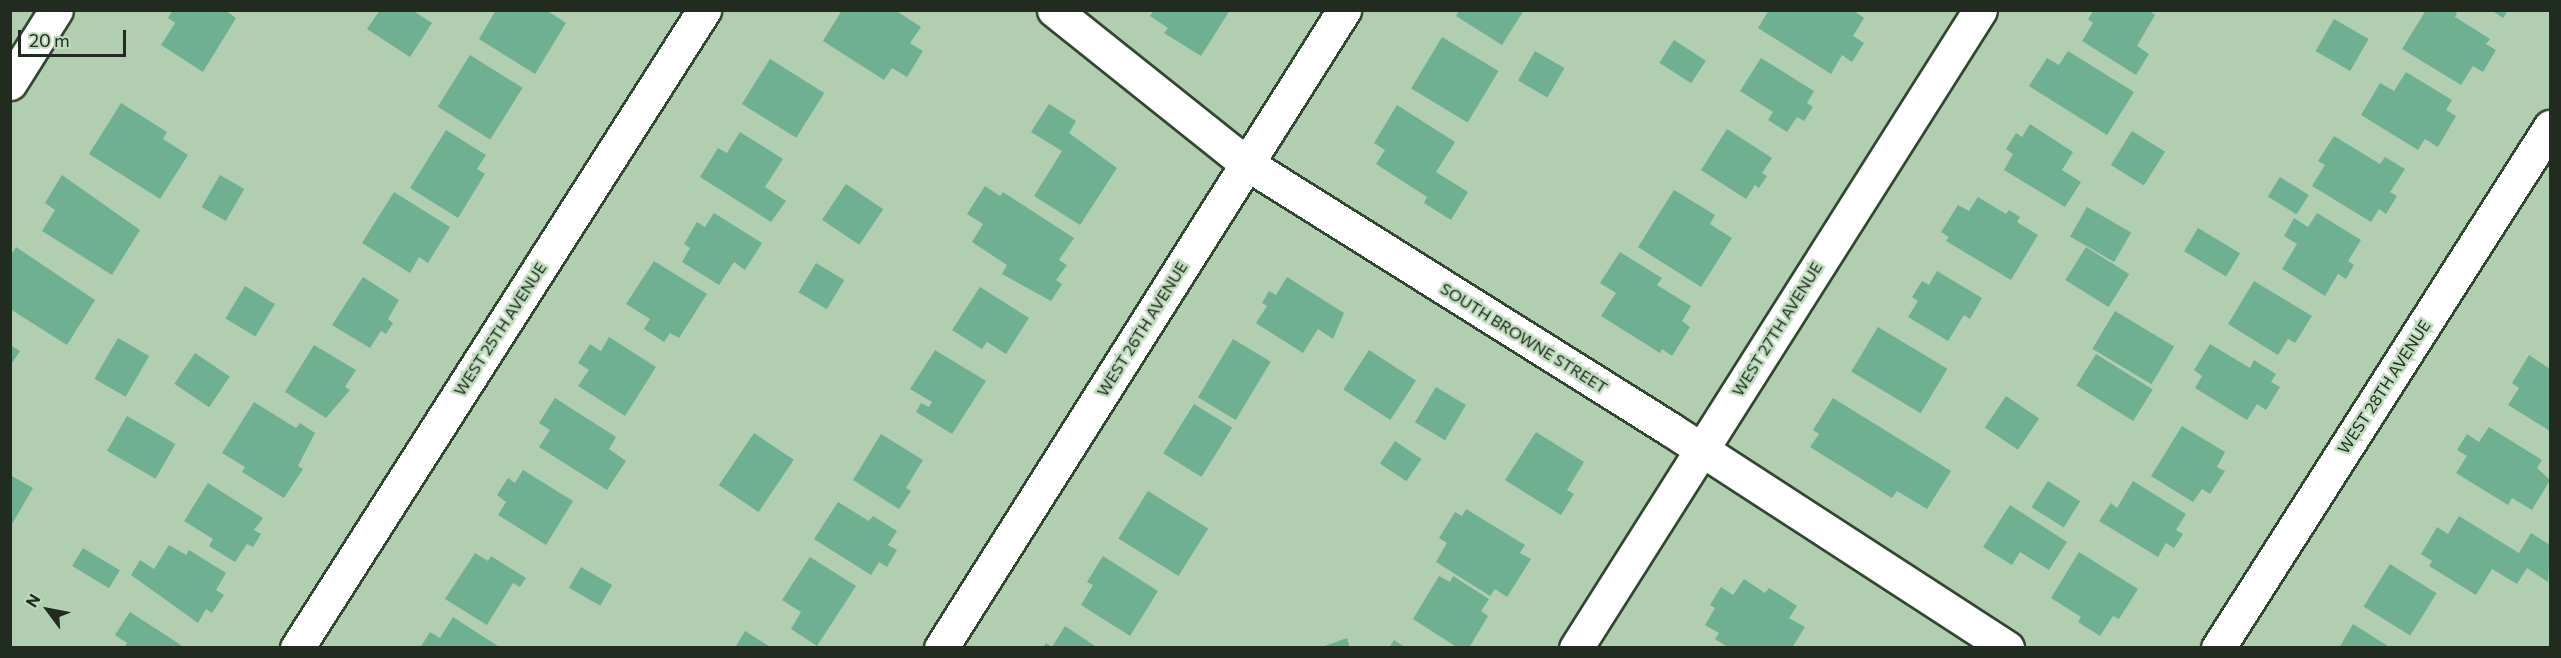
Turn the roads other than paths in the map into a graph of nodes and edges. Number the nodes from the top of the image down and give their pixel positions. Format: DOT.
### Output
graph roads {
  1 [pos="56,10"];
  2 [pos="704,10"];
  3 [pos="1054,10"];
  4 [pos="1344,10"];
  5 [pos="1980,10"];
  6 [pos="10,83"];
  7 [pos="2550,127"];
  8 [pos="1246,163"];
  9 [pos="1701,449"];
  10 [pos="297,648"];
  11 [pos="941,648"];
  12 [pos="1576,648"];
  13 [pos="2007,648"];
  14 [pos="2217,648"];
  1 -- 6 [label="street"];
  2 -- 10 [label="street, WEST 25TH AVENUE"];
  3 -- 8 [label="street, SOUTH BROWNE STREET"];
  4 -- 8 [label="street, WEST 26TH AVENUE"];
  5 -- 9 [label="street, WEST 27TH AVENUE"];
  7 -- 14 [label="street, WEST 28TH AVENUE"];
  8 -- 9 [label="street, SOUTH BROWNE STREET"];
  8 -- 11 [label="street, WEST 26TH AVENUE"];
  9 -- 12 [label="street, WEST 27TH AVENUE"];
  9 -- 13 [label="street, SOUTH BROWNE STREET"];
}
